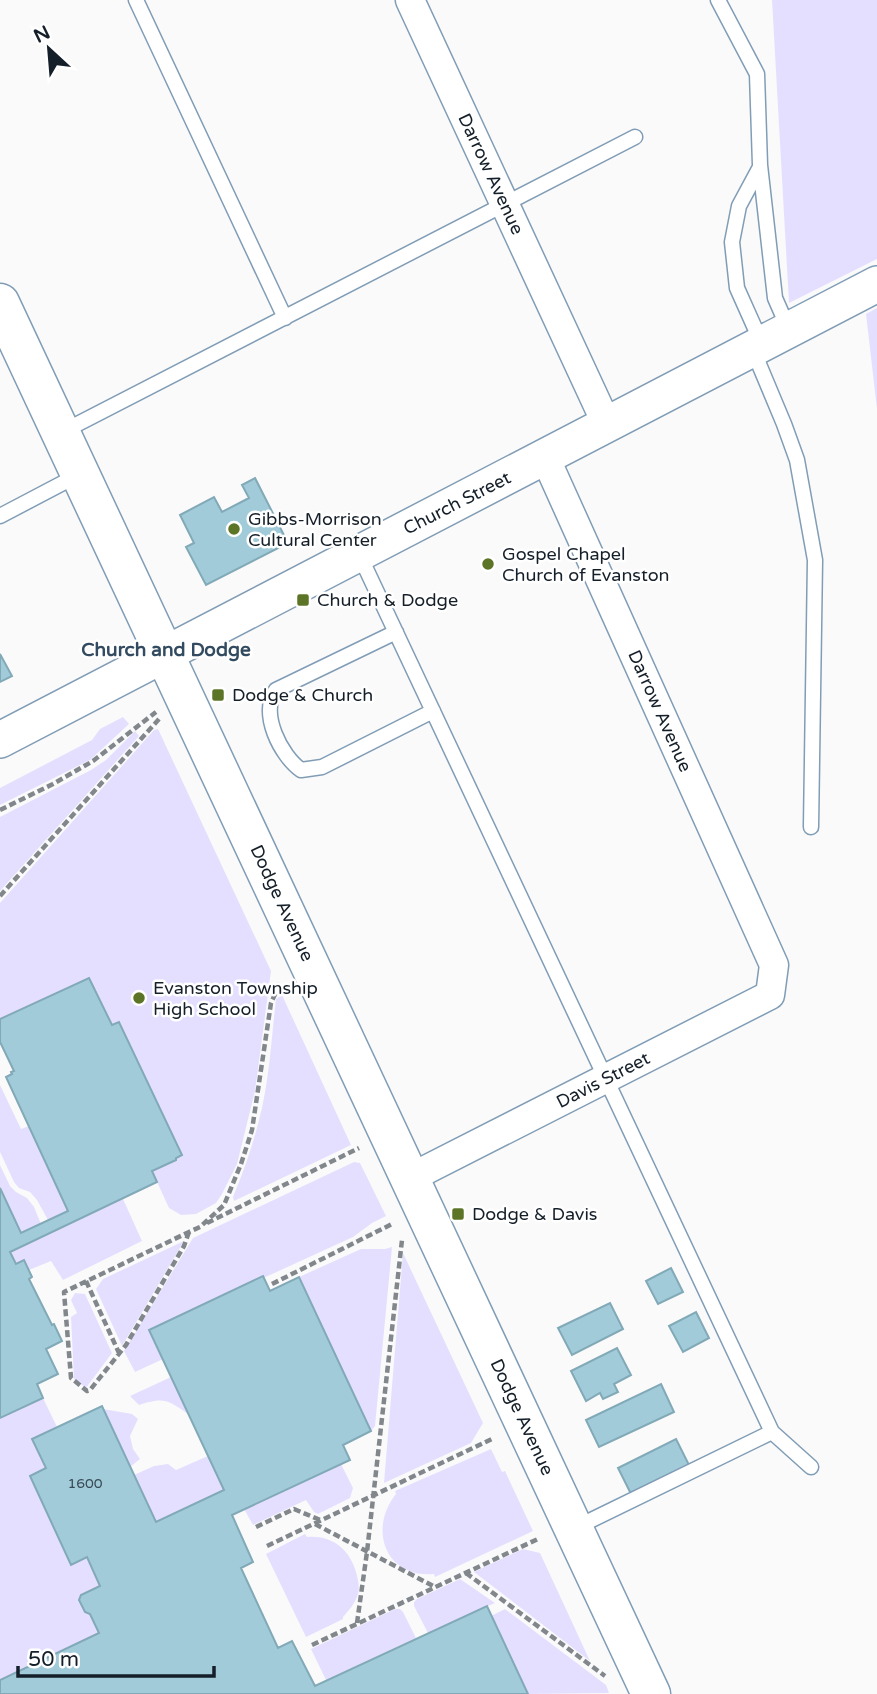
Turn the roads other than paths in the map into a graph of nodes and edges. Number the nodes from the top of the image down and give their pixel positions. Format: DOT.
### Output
graph roads {
  1 [pos="136,0"];
  2 [pos="410,0"];
  3 [pos="718,0"];
  4 [pos="635,137"];
  5 [pos="760,166"];
  6 [pos="505,205"];
  7 [pos="877,284"];
  8 [pos="0,303"];
  9 [pos="285,318"];
  10 [pos="768,341"];
  11 [pos="607,425"];
  12 [pos="61,433"];
  13 [pos="545,457"];
  14 [pos="80,474"];
  15 [pos="0,516"];
  16 [pos="359,554"];
  17 [pos="396,632"];
  18 [pos="166,654"];
  19 [pos="433,710"];
  20 [pos="0,740"];
  21 [pos="811,827"];
  22 [pos="775,965"];
  23 [pos="607,1078"];
  24 [pos="410,1178"];
  25 [pos="772,1432"];
  26 [pos="811,1467"];
  27 [pos="557,1533"];
  28 [pos="651,1694"];
  1 -- 9 [label="lane"];
  2 -- 6 [label="street, Darrow Avenue"];
  3 -- 5 [label="lane"];
  4 -- 6 [label="lane"];
  5 -- 10 [label="lane"];
  5 -- 10 [label="lane"];
  6 -- 9 [label="lane"];
  6 -- 11 [label="street, Darrow Avenue"];
  7 -- 10 [label="street, Church Street"];
  8 -- 12 [label="main road, Dodge Avenue"];
  9 -- 12 [label="lane"];
  10 -- 11 [label="street, Church Street"];
  10 -- 21 [label="lane"];
  11 -- 13 [label="street, Church Street"];
  12 -- 14 [label="main road, Dodge Avenue"];
  13 -- 16 [label="street, Church Street"];
  13 -- 22 [label="street, Darrow Avenue"];
  14 -- 15 [label="lane"];
  14 -- 18 [label="main road, Dodge Avenue"];
  16 -- 17 [label="lane"];
  16 -- 18 [label="street, Church Street"];
  17 -- 19 [label="lane"];
  17 -- 19 [label="lane"];
  18 -- 20 [label="street, Church Street"];
  18 -- 24 [label="main road, Dodge Avenue"];
  19 -- 23 [label="lane"];
  22 -- 23 [label="street, Davis Street"];
  23 -- 24 [label="street, Davis Street"];
  23 -- 25 [label="lane"];
  24 -- 27 [label="main road, Dodge Avenue"];
  25 -- 26 [label="lane"];
  25 -- 27 [label="lane"];
  27 -- 28 [label="main road, Dodge Avenue"];
}
